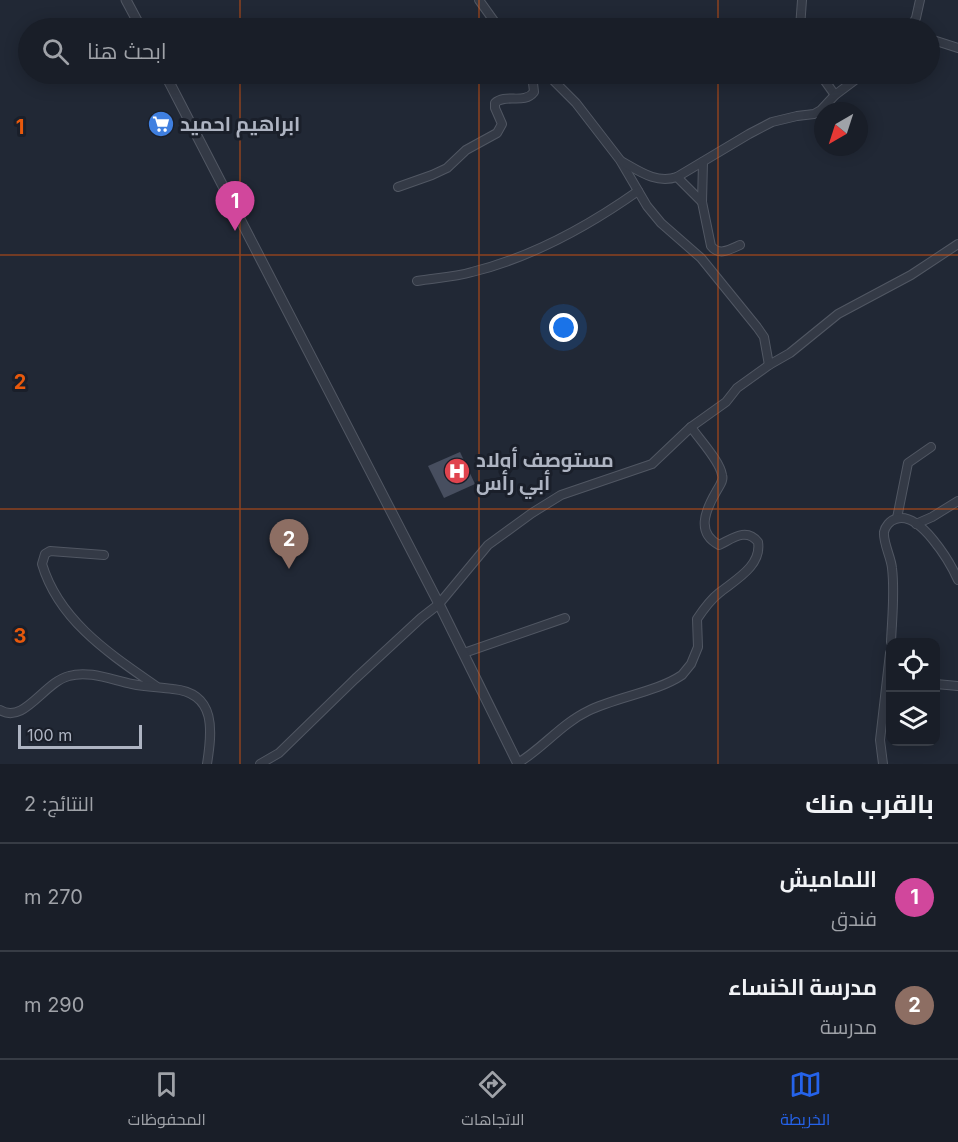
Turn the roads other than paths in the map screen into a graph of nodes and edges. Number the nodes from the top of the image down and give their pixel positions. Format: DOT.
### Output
graph roads {
  1 [pos="126,0"];
  2 [pos="479,0"];
  3 [pos="802,0"];
  4 [pos="920,0"];
  5 [pos="136,18"];
  6 [pos="492,18"];
  7 [pos="801,18"];
  8 [pos="916,18"];
  9 [pos="940,42"];
  10 [pos="958,48"];
  11 [pos="170,84"];
  12 [pos="533,84"];
  13 [pos="557,84"];
  14 [pos="827,84"];
  15 [pos="849,84"];
  16 [pos="835,95"];
  17 [pos="620,160"];
  18 [pos="703,162"];
  19 [pos="677,177"];
  20 [pos="398,187"];
  21 [pos="638,191"];
  22 [pos="702,202"];
  23 [pos="958,244"];
  24 [pos="740,245"];
  25 [pos="417,281"];
  26 [pos="769,365"];
  27 [pos="691,427"];
  28 [pos="931,447"];
  29 [pos="958,501"];
  30 [pos="897,518"];
  31 [pos="916,524"];
  32 [pos="104,555"];
  33 [pos="958,580"];
  34 [pos="439,604"];
  35 [pos="565,618"];
  36 [pos="891,638"];
  37 [pos="464,653"];
  38 [pos="940,684"];
  39 [pos="958,686"];
  40 [pos="160,688"];
  41 [pos="886,692"];
  42 [pos="0,710"];
  43 [pos="518,763"];
  44 [pos="207,764"];
  45 [pos="260,764"];
  46 [pos="883,764"];
  1 -- 5 [label="street"];
  2 -- 6 [label="street"];
  3 -- 7 [label="street"];
  4 -- 8 [label="street"];
  9 -- 10 [label="street"];
  11 -- 34 [label="street"];
  12 -- 20 [label="street"];
  13 -- 17 [label="street"];
  14 -- 16 [label="street"];
  15 -- 16 [label="street"];
  16 -- 18 [label="street"];
  17 -- 19 [label="street"];
  17 -- 21 [label="street"];
  18 -- 19 [label="street"];
  18 -- 22 [label="street"];
  19 -- 22 [label="street"];
  21 -- 25 [label="street"];
  21 -- 26 [label="street"];
  22 -- 24 [label="street"];
  23 -- 26 [label="street"];
  26 -- 27 [label="street"];
  27 -- 34 [label="street"];
  27 -- 43 [label="street"];
  28 -- 30 [label="street"];
  29 -- 31 [label="street"];
  30 -- 31 [label="street"];
  30 -- 36 [label="street"];
  31 -- 33 [label="street"];
  32 -- 40 [label="street"];
  34 -- 37 [label="street"];
  34 -- 45 [label="street"];
  35 -- 37 [label="street"];
  37 -- 43 [label="street"];
  38 -- 39 [label="street"];
  40 -- 42 [label="street"];
  40 -- 44 [label="street"];
  41 -- 46 [label="street"];
}
